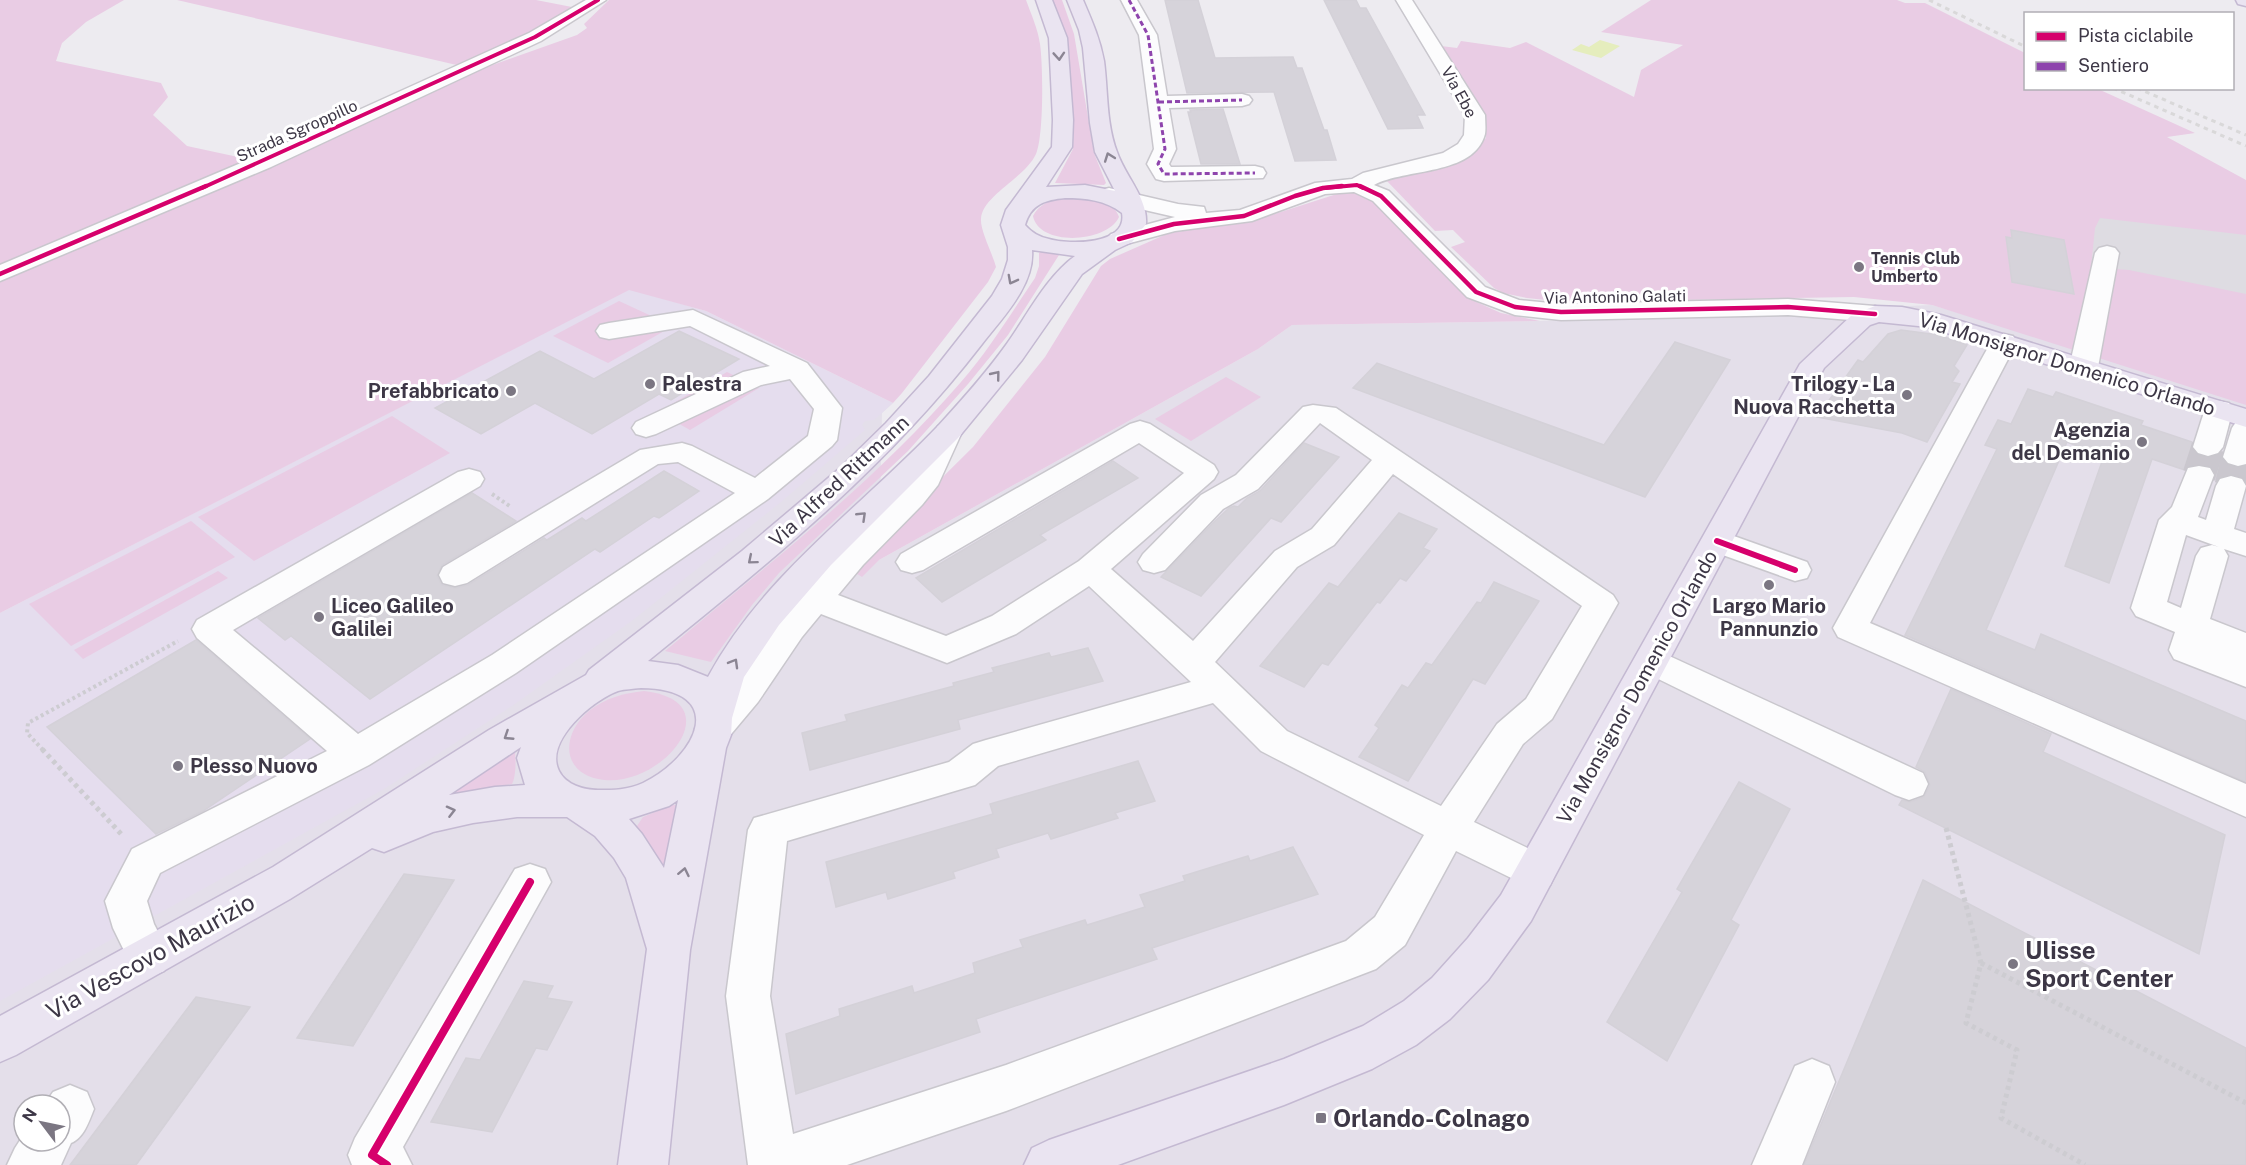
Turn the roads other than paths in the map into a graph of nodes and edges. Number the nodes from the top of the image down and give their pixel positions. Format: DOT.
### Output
graph roads {
  1 [pos="598,0"];
  2 [pos="1044,0"];
  3 [pos="1075,0"];
  4 [pos="1129,0"];
  5 [pos="1404,0"];
  6 [pos="1242,100"];
  7 [pos="1159,102"];
  8 [pos="1255,173"];
  9 [pos="1357,185"];
  10 [pos="1124,202"];
  11 [pos="1261,209"];
  12 [pos="1015,217"];
  13 [pos="1114,242"];
  14 [pos="2107,253"];
  15 [pos="0,274"];
  16 [pos="1875,314"];
  17 [pos="609,331"];
  18 [pos="2004,342"];
  19 [pos="2084,368"];
  20 [pos="797,369"];
  21 [pos="646,428"];
  22 [pos="948,432"];
  23 [pos="2238,439"];
  24 [pos="1390,458"];
  25 [pos="469,479"];
  26 [pos="757,492"];
  27 [pos="2175,520"];
  28 [pos="1717,541"];
  29 [pos="2246,545"];
  30 [pos="912,562"];
  31 [pos="1154,562"];
  32 [pos="1091,569"];
  33 [pos="1795,570"];
  34 [pos="455,575"];
  35 [pos="815,599"];
  36 [pos="2246,647"];
  37 [pos="1652,661"];
  38 [pos="2246,674"];
  39 [pos="1206,675"];
  40 [pos="583,693"];
  41 [pos="712,730"];
  42 [pos="356,754"];
  43 [pos="1909,784"];
  44 [pos="2246,801"];
  45 [pos="573,803"];
  46 [pos="1449,827"];
  47 [pos="300,872"];
  48 [pos="1536,872"];
  49 [pos="530,882"];
  50 [pos="668,950"];
  51 [pos="149,957"];
  52 [pos="0,1040"];
  53 [pos="1812,1082"];
  54 [pos="387,1165"];
  55 [pos="643,1165"];
  56 [pos="773,1165"];
  57 [pos="1049,1165"];
  58 [pos="1777,1165"];
  1 -- 15 [label="street, Strada Sgroppillo"];
  2 -- 12 [label="main road, one-way"];
  10 -- 3 [label="main road, one-way"];
  4 -- 7 [label="street"];
  5 -- 9 [label="street, Via Ebe"];
  6 -- 7 [label="street"];
  7 -- 8 [label="street"];
  9 -- 11 [label="street"];
  9 -- 16 [label="street, Via Antonino Galati"];
  10 -- 11 [label="street"];
  10 -- 12 [label="main road"];
  10 -- 13 [label="main road, Via Alfred Rittmann"];
  11 -- 13 [label="street"];
  12 -- 13 [label="main road"];
  12 -- 40 [label="main road, Via Alfred Rittmann, one-way"];
  22 -- 13 [label="main road, Via Alfred Rittmann, one-way"];
  14 -- 19 [label="street"];
  16 -- 18 [label="main road, Via Monsignor Domenico Orlando"];
  16 -- 28 [label="main road, Via Monsignor Domenico Orlando"];
  17 -- 20 [label="street"];
  18 -- 19 [label="main road, Via Monsignor Domenico Orlando"];
  18 -- 44 [label="street"];
  19 -- 23 [label="main road, Via Monsignor Domenico Orlando"];
  20 -- 21 [label="street"];
  20 -- 26 [label="street"];
  22 -- 35 [label="street"];
  41 -- 22 [label="main road, Via Alfred Rittmann, one-way"];
  23 -- 27 [label="street"];
  23 -- 38 [label="street"];
  24 -- 31 [label="street"];
  24 -- 39 [label="street"];
  24 -- 46 [label="street"];
  25 -- 42 [label="street"];
  26 -- 34 [label="street"];
  26 -- 42 [label="street"];
  27 -- 29 [label="street"];
  27 -- 36 [label="street"];
  28 -- 33 [label="street"];
  28 -- 37 [label="main road, Via Monsignor Domenico Orlando"];
  30 -- 32 [label="street"];
  32 -- 35 [label="street"];
  32 -- 39 [label="street"];
  35 -- 41 [label="street"];
  37 -- 43 [label="street"];
  37 -- 48 [label="main road, Via Monsignor Domenico Orlando"];
  39 -- 46 [label="street"];
  39 -- 56 [label="street"];
  40 -- 41 [label="main road"];
  40 -- 45 [label="main road"];
  40 -- 47 [label="main road, one-way"];
  41 -- 45 [label="main road"];
  50 -- 41 [label="main road, one-way"];
  42 -- 51 [label="street"];
  47 -- 45 [label="main road, one-way"];
  45 -- 50 [label="main road"];
  46 -- 48 [label="street"];
  46 -- 56 [label="street"];
  47 -- 51 [label="main road, Via Vescovo Maurizio"];
  48 -- 57 [label="main road, Via Monsignor Domenico Orlando"];
  49 -- 54 [label="street"];
  50 -- 55 [label="main road"];
  51 -- 52 [label="main road, Via Vescovo Maurizio"];
  53 -- 58 [label="street"];
}
